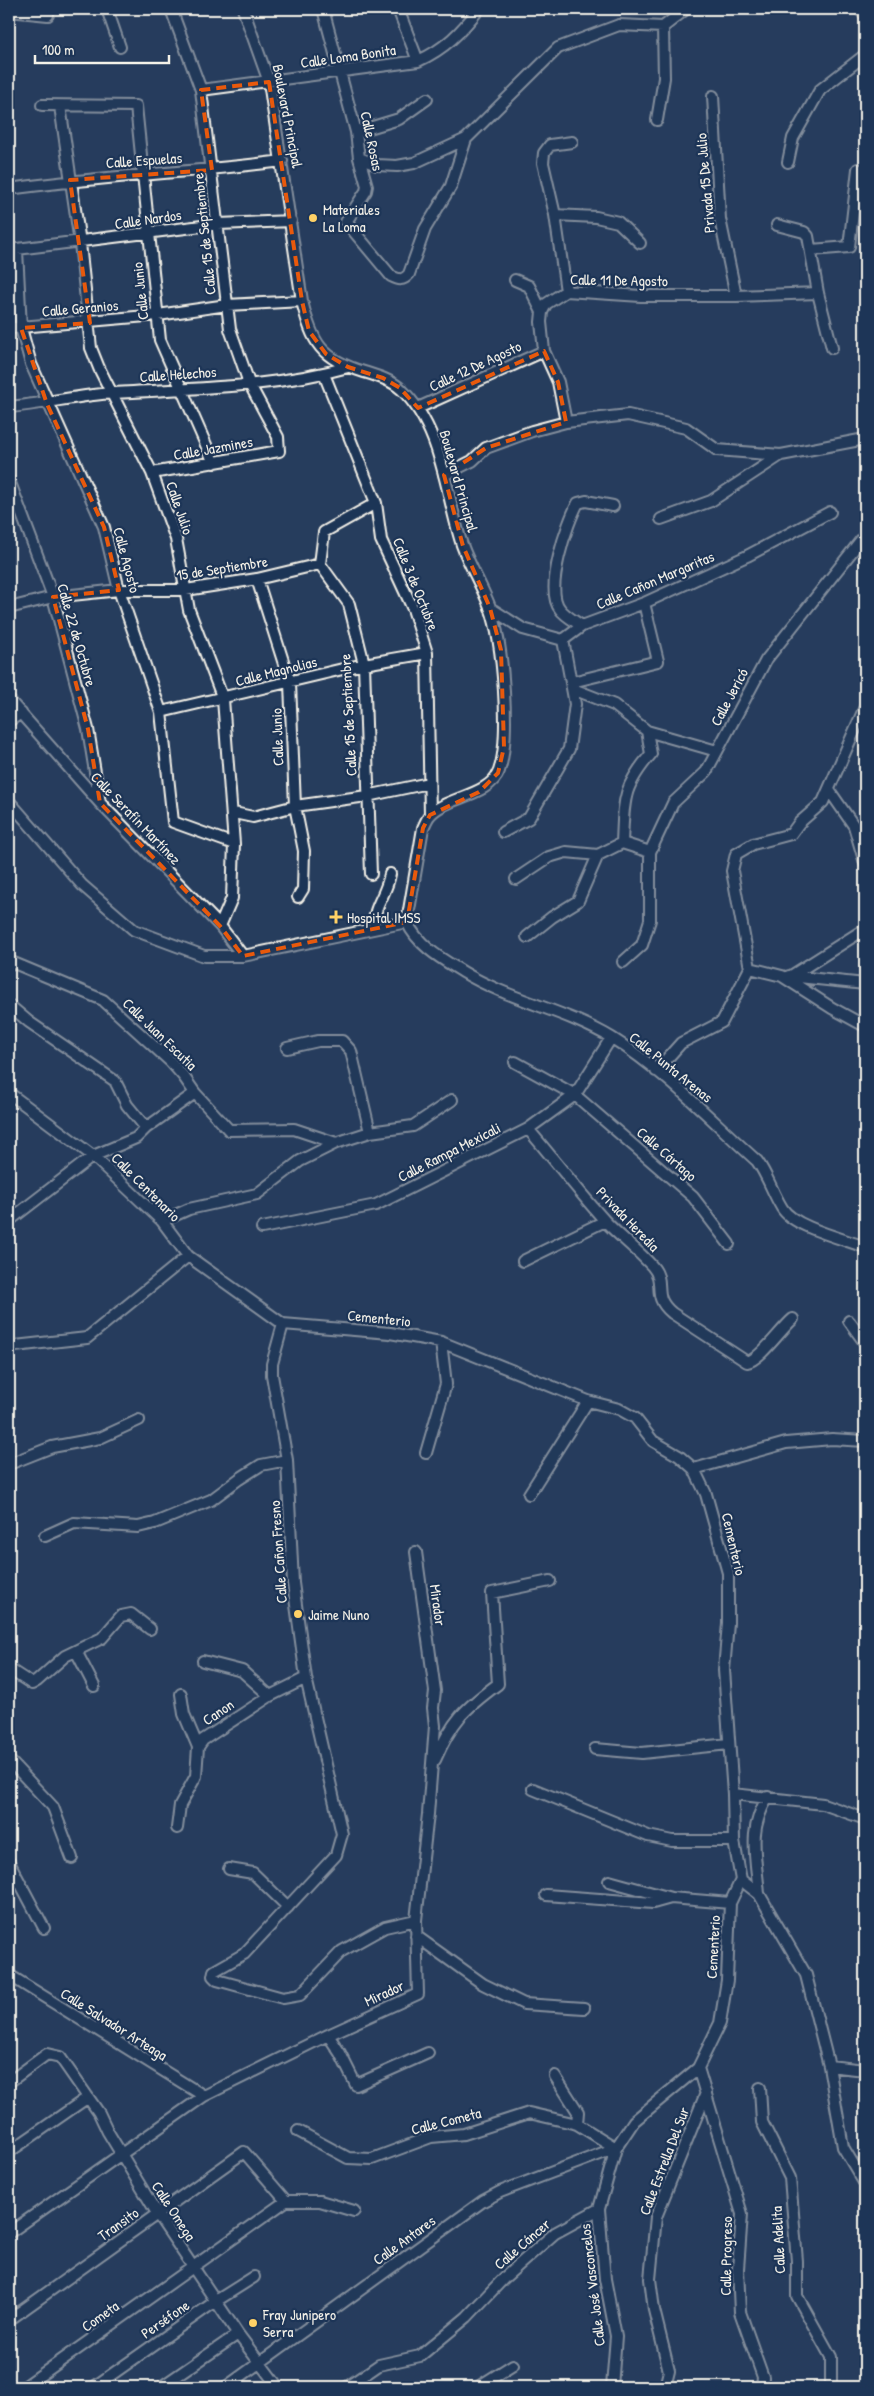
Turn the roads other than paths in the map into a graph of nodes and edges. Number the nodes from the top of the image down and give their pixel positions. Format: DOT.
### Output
graph roads {
  1 [pos="107,9"];
  2 [pos="171,9"];
  3 [pos="243,9"];
  4 [pos="323,9"];
  5 [pos="398,9"];
  6 [pos="479,9"];
  7 [pos="686,9"];
  8 [pos="860,9"];
  9 [pos="9,12"];
  10 [pos="48,16"];
  11 [pos="865,16"];
  12 [pos="662,27"];
  13 [pos="120,47"];
  14 [pos="865,55"];
  15 [pos="418,61"];
  16 [pos="341,72"];
  17 [pos="269,82"];
  18 [pos="201,90"];
  19 [pos="713,96"];
  20 [pos="427,100"];
  21 [pos="42,105"];
  22 [pos="60,106"];
  23 [pos="657,120"];
  24 [pos="356,132"];
  25 [pos="466,139"];
  26 [pos="572,142"];
  27 [pos="359,158"];
  28 [pos="282,161"];
  29 [pos="788,162"];
  30 [pos="858,169"];
  31 [pos="212,170"];
  32 [pos="142,175"];
  33 [pos="70,180"];
  34 [pos="9,189"];
  35 [pos="555,215"];
  36 [pos="291,221"];
  37 [pos="218,224"];
  38 [pos="777,225"];
  39 [pos="149,234"];
  40 [pos="80,243"];
  41 [pos="640,243"];
  42 [pos="13,250"];
  43 [pos="811,250"];
  44 [pos="515,280"];
  45 [pos="566,291"];
  46 [pos="818,292"];
  47 [pos="736,296"];
  48 [pos="302,301"];
  49 [pos="227,304"];
  50 [pos="542,312"];
  51 [pos="158,315"];
  52 [pos="90,323"];
  53 [pos="9,328"];
  54 [pos="20,328"];
  55 [pos="832,348"];
  56 [pos="544,350"];
  57 [pos="348,367"];
  58 [pos="324,374"];
  59 [pos="249,383"];
  60 [pos="183,391"];
  61 [pos="112,393"];
  62 [pos="47,404"];
  63 [pos="9,407"];
  64 [pos="418,408"];
  65 [pos="566,422"];
  66 [pos="865,439"];
  67 [pos="279,451"];
  68 [pos="781,455"];
  69 [pos="214,463"];
  70 [pos="152,473"];
  71 [pos="444,475"];
  72 [pos="9,480"];
  73 [pos="376,503"];
  74 [pos="613,506"];
  75 [pos="830,512"];
  76 [pos="661,519"];
  77 [pos="865,535"];
  78 [pos="320,564"];
  79 [pos="257,579"];
  80 [pos="119,590"];
  81 [pos="186,590"];
  82 [pos="53,598"];
  83 [pos="644,603"];
  84 [pos="9,608"];
  85 [pos="490,608"];
  86 [pos="582,626"];
  87 [pos="563,640"];
  88 [pos="428,653"];
  89 [pos="364,664"];
  90 [pos="290,683"];
  91 [pos="573,685"];
  92 [pos="223,699"];
  93 [pos="9,700"];
  94 [pos="865,707"];
  95 [pos="161,712"];
  96 [pos="22,713"];
  97 [pos="9,721"];
  98 [pos="647,731"];
  99 [pos="717,751"];
  100 [pos="429,783"];
  101 [pos="829,790"];
  102 [pos="366,796"];
  103 [pos="9,801"];
  104 [pos="100,803"];
  105 [pos="295,806"];
  106 [pos="234,813"];
  107 [pos="430,815"];
  108 [pos="503,832"];
  109 [pos="622,843"];
  110 [pos="234,844"];
  111 [pos="650,852"];
  112 [pos="598,855"];
  113 [pos="865,863"];
  114 [pos="371,874"];
  115 [pos="390,874"];
  116 [pos="516,879"];
  117 [pos="298,897"];
  118 [pos="407,922"];
  119 [pos="220,926"];
  120 [pos="373,928"];
  121 [pos="865,929"];
  122 [pos="526,937"];
  123 [pos="243,956"];
  124 [pos="9,961"];
  125 [pos="623,962"];
  126 [pos="750,968"];
  127 [pos="786,976"];
  128 [pos="865,984"];
  129 [pos="9,1005"];
  130 [pos="865,1026"];
  131 [pos="611,1038"];
  132 [pos="286,1048"];
  133 [pos="515,1062"];
  134 [pos="656,1071"];
  135 [pos="9,1093"];
  136 [pos="195,1093"];
  137 [pos="575,1095"];
  138 [pos="452,1100"];
  139 [pos="146,1128"];
  140 [pos="528,1129"];
  141 [pos="370,1132"];
  142 [pos="336,1143"];
  143 [pos="94,1156"];
  144 [pos="10,1220"];
  145 [pos="162,1221"];
  146 [pos="605,1221"];
  147 [pos="262,1228"];
  148 [pos="729,1244"];
  149 [pos="865,1247"];
  150 [pos="188,1256"];
  151 [pos="523,1261"];
  152 [pos="793,1320"];
  153 [pos="849,1321"];
  154 [pos="282,1324"];
  155 [pos="441,1342"];
  156 [pos="865,1343"];
  157 [pos="9,1349"];
  158 [pos="588,1401"];
  159 [pos="139,1420"];
  160 [pos="865,1441"];
  161 [pos="426,1453"];
  162 [pos="287,1460"];
  163 [pos="10,1462"];
  164 [pos="694,1469"];
  165 [pos="529,1494"];
  166 [pos="45,1536"];
  167 [pos="416,1552"];
  168 [pos="550,1581"];
  169 [pos="150,1629"];
  170 [pos="76,1651"];
  171 [pos="203,1661"];
  172 [pos="9,1668"];
  173 [pos="306,1678"];
  174 [pos="94,1686"];
  175 [pos="181,1694"];
  176 [pos="270,1696"];
  177 [pos="729,1744"];
  178 [pos="198,1747"];
  179 [pos="595,1749"];
  180 [pos="9,1760"];
  181 [pos="431,1770"];
  182 [pos="533,1788"];
  183 [pos="734,1794"];
  184 [pos="768,1797"];
  185 [pos="865,1819"];
  186 [pos="177,1828"];
  187 [pos="734,1841"];
  188 [pos="72,1858"];
  189 [pos="9,1862"];
  190 [pos="229,1869"];
  191 [pos="741,1880"];
  192 [pos="609,1881"];
  193 [pos="759,1894"];
  194 [pos="546,1895"];
  195 [pos="670,1898"];
  196 [pos="730,1903"];
  197 [pos="288,1907"];
  198 [pos="416,1920"];
  199 [pos="44,1928"];
  200 [pos="416,1936"];
  201 [pos="9,1975"];
  202 [pos="584,2008"];
  203 [pos="328,2035"];
  204 [pos="428,2053"];
  205 [pos="829,2066"];
  206 [pos="698,2068"];
  207 [pos="865,2070"];
  208 [pos="554,2076"];
  209 [pos="9,2082"];
  210 [pos="760,2088"];
  211 [pos="706,2093"];
  212 [pos="204,2096"];
  213 [pos="87,2098"];
  214 [pos="577,2124"];
  215 [pos="298,2131"];
  216 [pos="616,2148"];
  217 [pos="9,2152"];
  218 [pos="121,2155"];
  219 [pos="865,2184"];
  220 [pos="286,2201"];
  221 [pos="599,2208"];
  222 [pos="354,2212"];
  223 [pos="158,2215"];
  224 [pos="9,2233"];
  225 [pos="194,2268"];
  226 [pos="254,2277"];
  227 [pos="216,2301"];
  228 [pos="9,2320"];
  229 [pos="238,2334"];
  230 [pos="261,2363"];
  231 [pos="513,2365"];
  232 [pos="494,2377"];
  233 [pos="24,2387"];
  234 [pos="94,2387"];
  235 [pos="161,2387"];
  236 [pos="226,2387"];
  237 [pos="278,2387"];
  238 [pos="347,2387"];
  239 [pos="478,2387"];
  240 [pos="500,2387"];
  241 [pos="612,2387"];
  242 [pos="665,2387"];
  243 [pos="762,2387"];
  244 [pos="831,2387"];
  1 -- 13 [label="street"];
  2 -- 18 [label="street, Calle 15 de Septiembre"];
  3 -- 17 [label="street, Boulevard Principal"];
  4 -- 16 [label="street, Calle Rosas"];
  5 -- 15 [label="street"];
  6 -- 15 [label="street, Calle Loma Bonita"];
  7 -- 12 [label="street"];
  8 -- 11 [label="street"];
  9 -- 10 [label="street"];
  12 -- 23 [label="street"];
  12 -- 25 [label="street"];
  14 -- 29 [label="street"];
  15 -- 16 [label="street, Calle Loma Bonita"];
  16 -- 17 [label="street, Calle Loma Bonita"];
  16 -- 24 [label="street, Calle Rosas"];
  17 -- 18 [label="street, Calle Loma Bonita"];
  17 -- 28 [label="street, Boulevard Principal"];
  18 -- 31 [label="street, Calle 15 de Septiembre"];
  19 -- 47 [label="street, Privada 15 De Julio"];
  20 -- 24 [label="street"];
  21 -- 22 [label="street"];
  22 -- 32 [label="street, Calle Junio"];
  22 -- 33 [label="street, Calle Julio"];
  24 -- 27 [label="street, Calle Rosas"];
  25 -- 27 [label="street"];
  25 -- 27 [label="street, Calle Rosas"];
  26 -- 35 [label="street"];
  28 -- 31 [label="street, Calle Espuelas"];
  28 -- 36 [label="street, Boulevard Principal"];
  30 -- 43 [label="street"];
  31 -- 32 [label="street, Calle Espuelas"];
  31 -- 37 [label="street, Calle 15 de Septiembre"];
  32 -- 33 [label="street, Calle Espuelas"];
  32 -- 39 [label="street, Calle Junio"];
  33 -- 34 [label="street, Calle Espuelas"];
  33 -- 40 [label="street, Calle Julio"];
  35 -- 41 [label="street"];
  35 -- 45 [label="street"];
  36 -- 37 [label="street, Calle Nardos"];
  36 -- 48 [label="street, Boulevard Principal"];
  37 -- 39 [label="street, Calle Nardos"];
  37 -- 49 [label="street, Calle 15 de Septiembre"];
  38 -- 43 [label="street"];
  39 -- 40 [label="street, Calle Nardos"];
  39 -- 51 [label="street, Calle Junio"];
  40 -- 42 [label="street, Calle Nardos"];
  40 -- 52 [label="street, Calle Julio"];
  42 -- 54 [label="street, Calle Agosto"];
  43 -- 46 [label="street"];
  44 -- 50 [label="street"];
  45 -- 47 [label="street, Calle 11 De Agosto"];
  45 -- 50 [label="street, Calle 11 De Agosto"];
  46 -- 47 [label="street, Calle 11 De Agosto"];
  46 -- 55 [label="street"];
  48 -- 49 [label="street, Calle Geranios"];
  48 -- 57 [label="street, Boulevard Principal"];
  49 -- 51 [label="street, Calle Geranios"];
  49 -- 59 [label="street, Calle 15 de Septiembre"];
  50 -- 56 [label="street"];
  51 -- 52 [label="street, Calle Geranios"];
  51 -- 60 [label="street, Calle Junio"];
  52 -- 54 [label="street, Calle Geranios"];
  52 -- 61 [label="street, Calle Julio"];
  53 -- 54 [label="street, Calle Geranios"];
  54 -- 62 [label="street, Calle Agosto"];
  56 -- 64 [label="street, Calle 12 De Agosto"];
  56 -- 65 [label="street"];
  57 -- 58 [label="street, Calle Helechos"];
  57 -- 64 [label="street, Boulevard Principal"];
  58 -- 59 [label="street, Calle Helechos"];
  58 -- 73 [label="street, Calle 3 de Octubre"];
  59 -- 60 [label="street, Calle Helechos"];
  59 -- 67 [label="street, Calle 15 de Septiembre"];
  60 -- 61 [label="street, Calle Helechos"];
  60 -- 69 [label="street, Calle Junio"];
  61 -- 62 [label="street, Calle Helechos"];
  61 -- 70 [label="street, Calle Julio"];
  62 -- 63 [label="street, Calle Helechos"];
  62 -- 80 [label="street, Calle Agosto"];
  64 -- 71 [label="street, Boulevard Principal"];
  65 -- 68 [label="street"];
  65 -- 71 [label="street"];
  66 -- 68 [label="street"];
  67 -- 69 [label="street, Calle Jazmines"];
  68 -- 76 [label="street"];
  69 -- 70 [label="street, Calle Jazmines"];
  70 -- 81 [label="street, Calle Julio"];
  71 -- 85 [label="street, Boulevard Principal"];
  72 -- 82 [label="street, Calle 22 de Octubre"];
  73 -- 78 [label="street"];
  73 -- 88 [label="street, Calle 3 de Octubre"];
  74 -- 86 [label="street"];
  75 -- 83 [label="street, Calle Cañon Margaritas"];
  77 -- 99 [label="street, Calle Jericó"];
  78 -- 79 [label="street, 15 de Septiembre"];
  78 -- 89 [label="street, Calle 15 de Septiembre"];
  79 -- 81 [label="street, 15 de Septiembre"];
  79 -- 90 [label="street, Calle Junio"];
  80 -- 81 [label="street, 15 de Septiembre"];
  80 -- 82 [label="street, 15 de Septiembre"];
  80 -- 95 [label="street, Calle Agosto"];
  81 -- 92 [label="street, Calle Julio"];
  82 -- 84 [label="street, 15 de Septiembre"];
  82 -- 104 [label="street, Calle 22 de Octubre"];
  83 -- 86 [label="street, Calle Cañon Margaritas"];
  83 -- 91 [label="street"];
  85 -- 87 [label="street"];
  85 -- 107 [label="street, Boulevard Principal"];
  86 -- 87 [label="street, Calle Cañon Margaritas"];
  87 -- 91 [label="street"];
  88 -- 89 [label="street, Calle Magnolias"];
  88 -- 100 [label="street, Calle 3 de Octubre"];
  89 -- 90 [label="street, Calle Magnolias"];
  89 -- 102 [label="street, Calle 15 de Septiembre"];
  90 -- 92 [label="street, Calle Magnolias"];
  90 -- 105 [label="street, Calle Junio"];
  91 -- 98 [label="street, Calle Jericó"];
  91 -- 108 [label="street"];
  92 -- 95 [label="street, Calle Magnolias"];
  92 -- 106 [label="street, Calle Julio"];
  93 -- 96 [label="street, Calle Serafín Martínez"];
  94 -- 101 [label="street"];
  95 -- 110 [label="street, Calle Agosto"];
  96 -- 97 [label="street"];
  96 -- 104 [label="street, Calle Serafín Martínez"];
  98 -- 99 [label="street, Calle Jericó"];
  98 -- 109 [label="street"];
  99 -- 111 [label="street"];
  100 -- 102 [label="street"];
  100 -- 107 [label="street, Calle 3 de Octubre"];
  101 -- 113 [label="street"];
  101 -- 126 [label="street"];
  102 -- 105 [label="street"];
  102 -- 114 [label="street, Calle 15 de Septiembre"];
  103 -- 123 [label="street"];
  104 -- 119 [label="street, Calle Serafín Martínez"];
  105 -- 106 [label="street"];
  105 -- 117 [label="street, Calle Junio"];
  106 -- 110 [label="street, Calle Julio"];
  107 -- 118 [label="street"];
  109 -- 111 [label="street"];
  109 -- 112 [label="street"];
  110 -- 119 [label="street, Calle Julio"];
  111 -- 125 [label="street"];
  112 -- 116 [label="street"];
  112 -- 122 [label="street"];
  115 -- 120 [label="street"];
  118 -- 120 [label="street"];
  118 -- 131 [label="street, Calle Punta Arenas"];
  119 -- 123 [label="street, Calle Serafín Martínez"];
  120 -- 123 [label="street"];
  121 -- 127 [label="street"];
  124 -- 136 [label="street, Calle Juan Escutia"];
  126 -- 127 [label="street"];
  126 -- 134 [label="street"];
  127 -- 128 [label="street"];
  127 -- 130 [label="street"];
  129 -- 139 [label="street"];
  131 -- 134 [label="street, Calle Punta Arenas"];
  131 -- 137 [label="street, Calle Rampa Mexicali"];
  132 -- 141 [label="street"];
  133 -- 137 [label="street, Calle Cártago"];
  134 -- 149 [label="street, Calle Punta Arenas"];
  135 -- 143 [label="street, Calle Centenario"];
  136 -- 139 [label="street"];
  136 -- 142 [label="street, Calle Juan Escutia"];
  137 -- 140 [label="street, Calle Rampa Mexicali"];
  137 -- 148 [label="street, Calle Cártago"];
  138 -- 141 [label="street"];
  139 -- 143 [label="street"];
  140 -- 146 [label="street, Privada Heredia"];
  140 -- 147 [label="street, Calle Rampa Mexicali"];
  141 -- 142 [label="street"];
  142 -- 145 [label="street"];
  143 -- 144 [label="street"];
  143 -- 145 [label="street, Calle Centenario"];
  145 -- 150 [label="street, Calle Centenario"];
  146 -- 151 [label="street"];
  146 -- 152 [label="street, Privada Heredia"];
  150 -- 154 [label="street, Calle Centenario"];
  150 -- 157 [label="street"];
  153 -- 156 [label="street"];
  154 -- 155 [label="street, Cementerio"];
  154 -- 162 [label="street, Calle Cañon Fresno"];
  155 -- 158 [label="street, Cementerio"];
  155 -- 161 [label="street"];
  158 -- 164 [label="street, Cementerio"];
  158 -- 165 [label="street"];
  159 -- 163 [label="street"];
  160 -- 164 [label="street"];
  162 -- 166 [label="street"];
  162 -- 173 [label="street, Calle Cañon Fresno"];
  164 -- 177 [label="street, Cementerio"];
  167 -- 181 [label="street, Mirador"];
  168 -- 181 [label="street"];
  169 -- 170 [label="street"];
  170 -- 172 [label="street"];
  170 -- 174 [label="street"];
  171 -- 176 [label="street"];
  173 -- 176 [label="street, Canon"];
  173 -- 197 [label="street, Calle Cañon Fresno"];
  175 -- 178 [label="street"];
  176 -- 178 [label="street, Canon"];
  177 -- 179 [label="street"];
  177 -- 183 [label="street, Cementerio"];
  178 -- 186 [label="street, Canon"];
  180 -- 188 [label="street"];
  181 -- 198 [label="street, Mirador"];
  182 -- 187 [label="street"];
  183 -- 184 [label="street"];
  183 -- 187 [label="street, Cementerio"];
  184 -- 185 [label="street"];
  184 -- 193 [label="street"];
  187 -- 191 [label="street, Cementerio"];
  189 -- 199 [label="street"];
  190 -- 197 [label="street"];
  191 -- 193 [label="street"];
  191 -- 196 [label="street, Cementerio"];
  192 -- 195 [label="street"];
  193 -- 205 [label="street"];
  194 -- 195 [label="street"];
  195 -- 196 [label="street"];
  196 -- 206 [label="street, Cementerio"];
  197 -- 198 [label="street, Calle Cañon Fresno"];
  198 -- 200 [label="street, Mirador"];
  200 -- 202 [label="street"];
  200 -- 203 [label="street, Mirador"];
  201 -- 212 [label="street, Calle Salvador Arteaga"];
  203 -- 204 [label="street"];
  203 -- 212 [label="street, Mirador"];
  205 -- 207 [label="street"];
  205 -- 219 [label="street"];
  206 -- 211 [label="street, Calle Progreso"];
  206 -- 216 [label="street"];
  208 -- 214 [label="street"];
  209 -- 213 [label="street, Calle Omega"];
  210 -- 244 [label="street, Calle Adelita"];
  211 -- 242 [label="street, Calle Estrella Del Sur"];
  211 -- 243 [label="street, Calle Progreso"];
  212 -- 218 [label="street, Mirador"];
  213 -- 217 [label="street"];
  213 -- 218 [label="street, Calle Omega"];
  214 -- 215 [label="street, Calle Cometa"];
  214 -- 216 [label="street"];
  216 -- 221 [label="street"];
  216 -- 230 [label="street, Calle Antares"];
  218 -- 223 [label="street, Calle Omega"];
  218 -- 224 [label="street, Mirador"];
  220 -- 222 [label="street"];
  220 -- 223 [label="street, Transito"];
  220 -- 225 [label="street, Cometa"];
  221 -- 238 [label="street, Calle Cáncer"];
  221 -- 241 [label="street, Calle José Vasconcelos"];
  223 -- 225 [label="street, Calle Omega"];
  223 -- 228 [label="street, Transito"];
  225 -- 227 [label="street, Calle Omega"];
  225 -- 233 [label="street, Cometa"];
  226 -- 227 [label="street, Perséfone"];
  227 -- 229 [label="street, Calle Omega"];
  227 -- 234 [label="street, Perséfone"];
  229 -- 230 [label="street, Calle Omega"];
  229 -- 235 [label="street"];
  230 -- 236 [label="street, Calle Antares"];
  230 -- 237 [label="street, Calle Omega"];
  231 -- 232 [label="street"];
  232 -- 239 [label="street"];
  232 -- 240 [label="street"];
}
